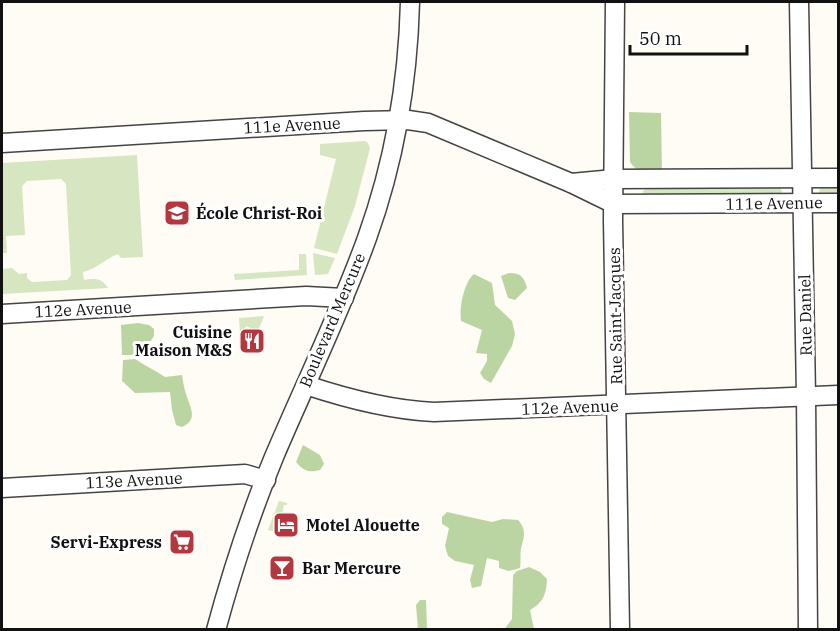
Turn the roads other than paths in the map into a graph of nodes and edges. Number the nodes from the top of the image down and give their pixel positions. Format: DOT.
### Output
graph roads {
  1 [pos="410,2"];
  2 [pos="615,2"];
  3 [pos="799,2"];
  4 [pos="398,120"];
  5 [pos="2,143"];
  6 [pos="802,178"];
  7 [pos="838,178"];
  8 [pos="614,179"];
  9 [pos="571,183"];
  10 [pos="802,203"];
  11 [pos="838,203"];
  12 [pos="614,204"];
  13 [pos="344,298"];
  14 [pos="2,314"];
  15 [pos="306,385"];
  16 [pos="838,395"];
  17 [pos="806,396"];
  18 [pos="616,405"];
  19 [pos="266,480"];
  20 [pos="2,488"];
  21 [pos="216,630"];
  22 [pos="620,630"];
  23 [pos="808,630"];
  1 -- 4 [label="street, Boulevard Mercure"];
  2 -- 8 [label="street, Rue Saint-Jacques"];
  3 -- 6 [label="street, Rue Daniel"];
  4 -- 5 [label="street, 111e Avenue"];
  4 -- 9 [label="street, 111e Avenue"];
  4 -- 13 [label="street, Boulevard Mercure"];
  6 -- 7 [label="street, 111e Avenue"];
  6 -- 8 [label="street, 111e Avenue"];
  6 -- 10 [label="street, Rue Daniel"];
  8 -- 9 [label="street, 111e Avenue"];
  8 -- 12 [label="street, Rue Saint-Jacques"];
  9 -- 12 [label="street, 111e Avenue"];
  10 -- 11 [label="street, 111e Avenue"];
  10 -- 12 [label="street, 111e Avenue"];
  10 -- 17 [label="street, Rue Daniel"];
  12 -- 18 [label="street, Rue Saint-Jacques"];
  13 -- 14 [label="street, 112e Avenue"];
  13 -- 15 [label="street, Boulevard Mercure"];
  15 -- 18 [label="street, 112e Avenue"];
  15 -- 19 [label="street, Boulevard Mercure"];
  16 -- 17 [label="street, 112e Avenue"];
  17 -- 18 [label="street, 112e Avenue"];
  17 -- 23 [label="street, Rue Daniel"];
  18 -- 22 [label="street, Rue Saint-Jacques"];
  19 -- 20 [label="street, 113e Avenue"];
  19 -- 21 [label="street, Boulevard Mercure"];
}
